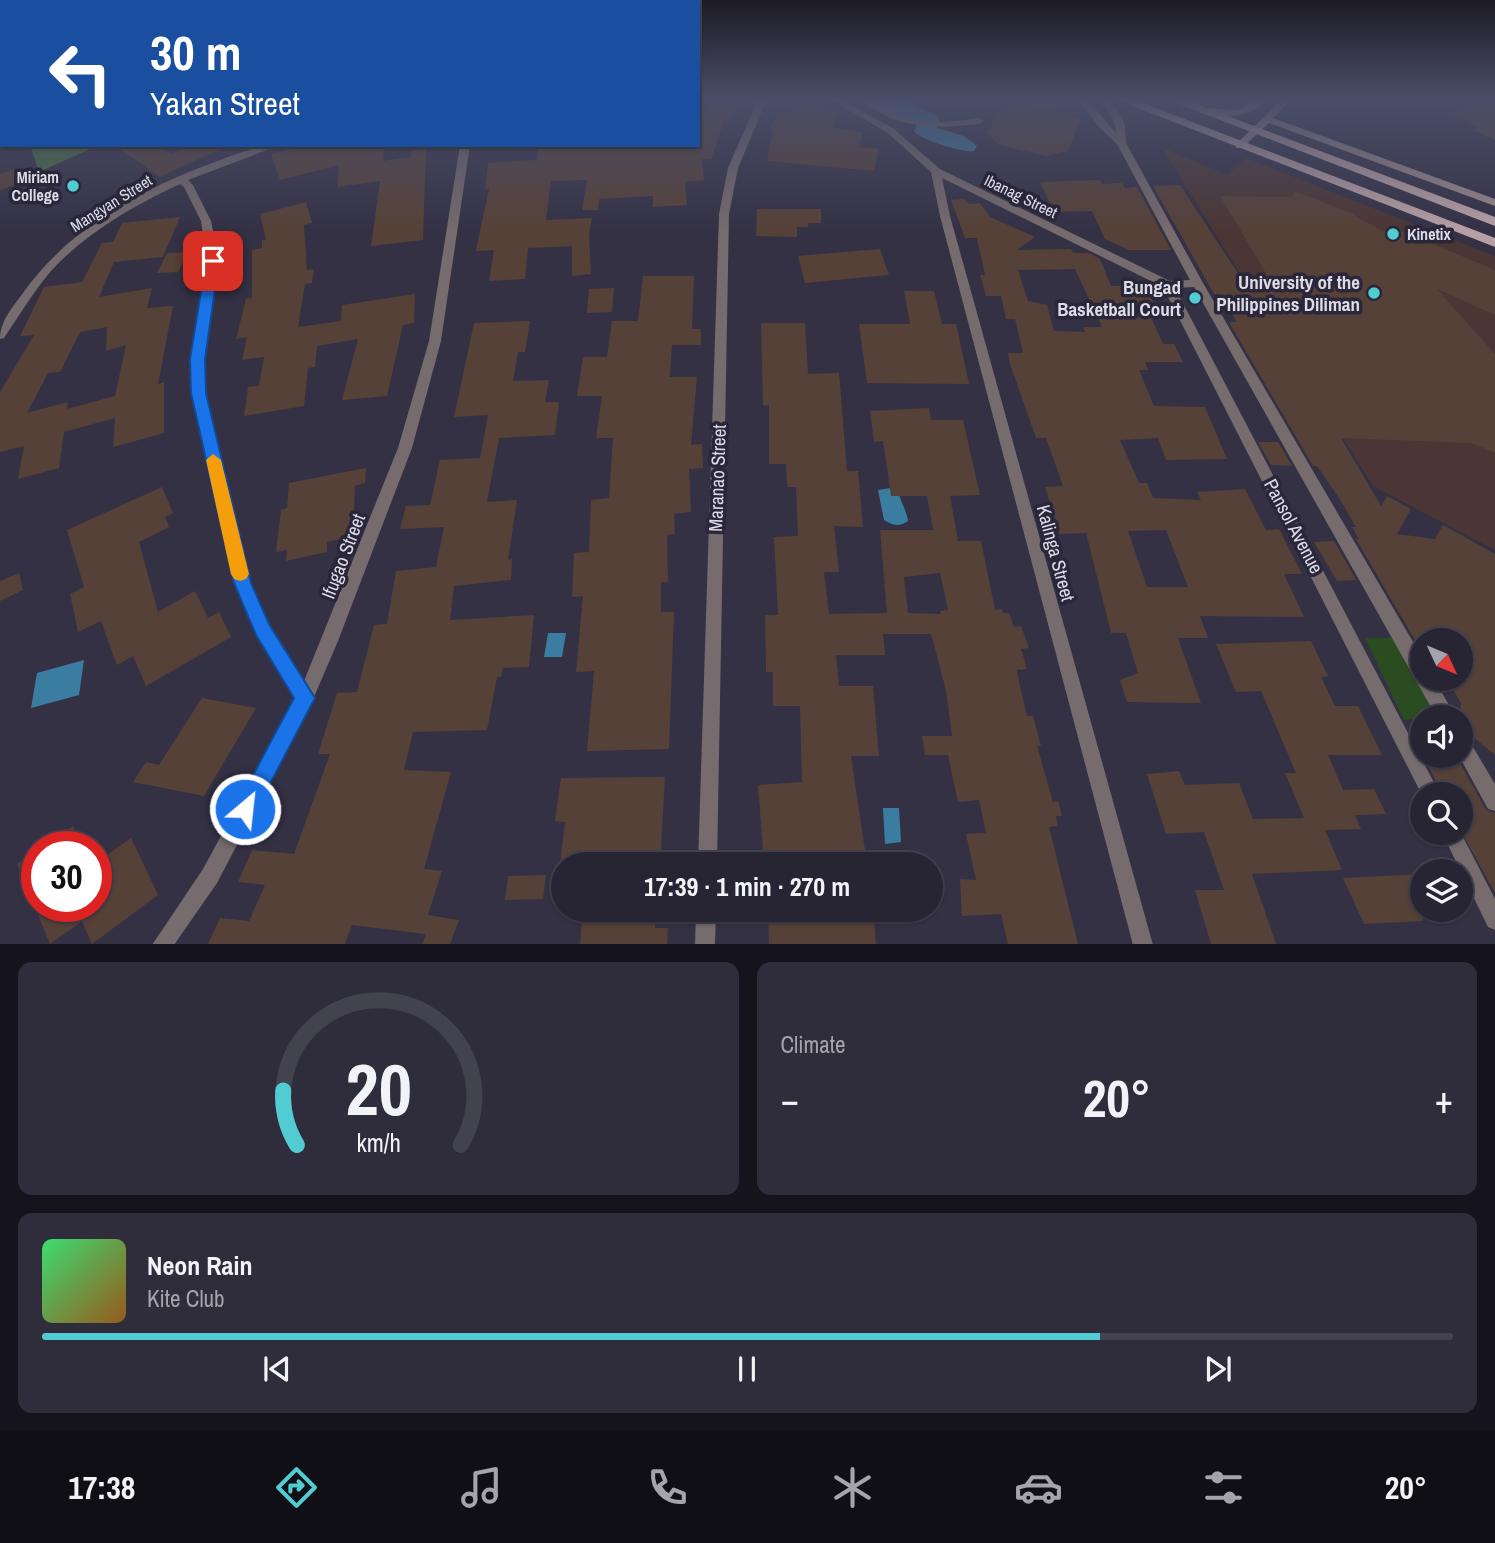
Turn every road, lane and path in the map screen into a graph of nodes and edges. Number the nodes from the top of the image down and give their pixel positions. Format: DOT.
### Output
graph roads {
  1 [pos="744,143"];
  2 [pos="907,143"];
  3 [pos="1121,143"];
  4 [pos="1232,143"];
  5 [pos="1241,143"];
  6 [pos="1286,143"];
  7 [pos="1332,143"];
  8 [pos="1291,145"];
  9 [pos="1239,146"];
  10 [pos="269,147"];
  11 [pos="465,147"];
  12 [pos="936,171"];
  13 [pos="181,179"];
  14 [pos="1495,203"];
  15 [pos="1495,222"];
  16 [pos="1495,240"];
  17 [pos="1197,283"];
  18 [pos="1168,285"];
  19 [pos="0,335"];
  20 [pos="1410,653"];
  21 [pos="305,698"];
  22 [pos="1473,764"];
  23 [pos="1426,782"];
  24 [pos="1495,802"];
  25 [pos="1457,845"];
  26 [pos="707,852"];
  27 [pos="1495,920"];
  28 [pos="706,922"];
  29 [pos="162,944"];
  30 [pos="705,944"];
  31 [pos="1143,944"];
  1 -- 26 [label="street, Maranao Street"];
  2 -- 12 [label="street, Ibanag Street"];
  3 -- 17 [label="street, Pansol Avenue"];
  4 -- 9 [label="main road"];
  5 -- 9 [label="main road"];
  6 -- 8 [label="main road"];
  7 -- 14 [label="main road"];
  8 -- 15 [label="main road"];
  9 -- 16 [label="main road"];
  10 -- 13 [label="street, Mangyan Street"];
  11 -- 21 [label="street, Ifugao Street"];
  12 -- 18 [label="street, Ibanag Street"];
  12 -- 31 [label="street, Kalinga Street"];
  13 -- 19 [label="street, Mangyan Street"];
  13 -- 21 [label="street"];
  17 -- 18 [label="street"];
  17 -- 20 [label="street, Pansol Avenue"];
  18 -- 23 [label="street, Pansol Avenue"];
  21 -- 29 [label="street, Ifugao Street"];
  22 -- 24 [label="street"];
  25 -- 27 [label="street"];
  28 -- 30 [label="street"];
}
